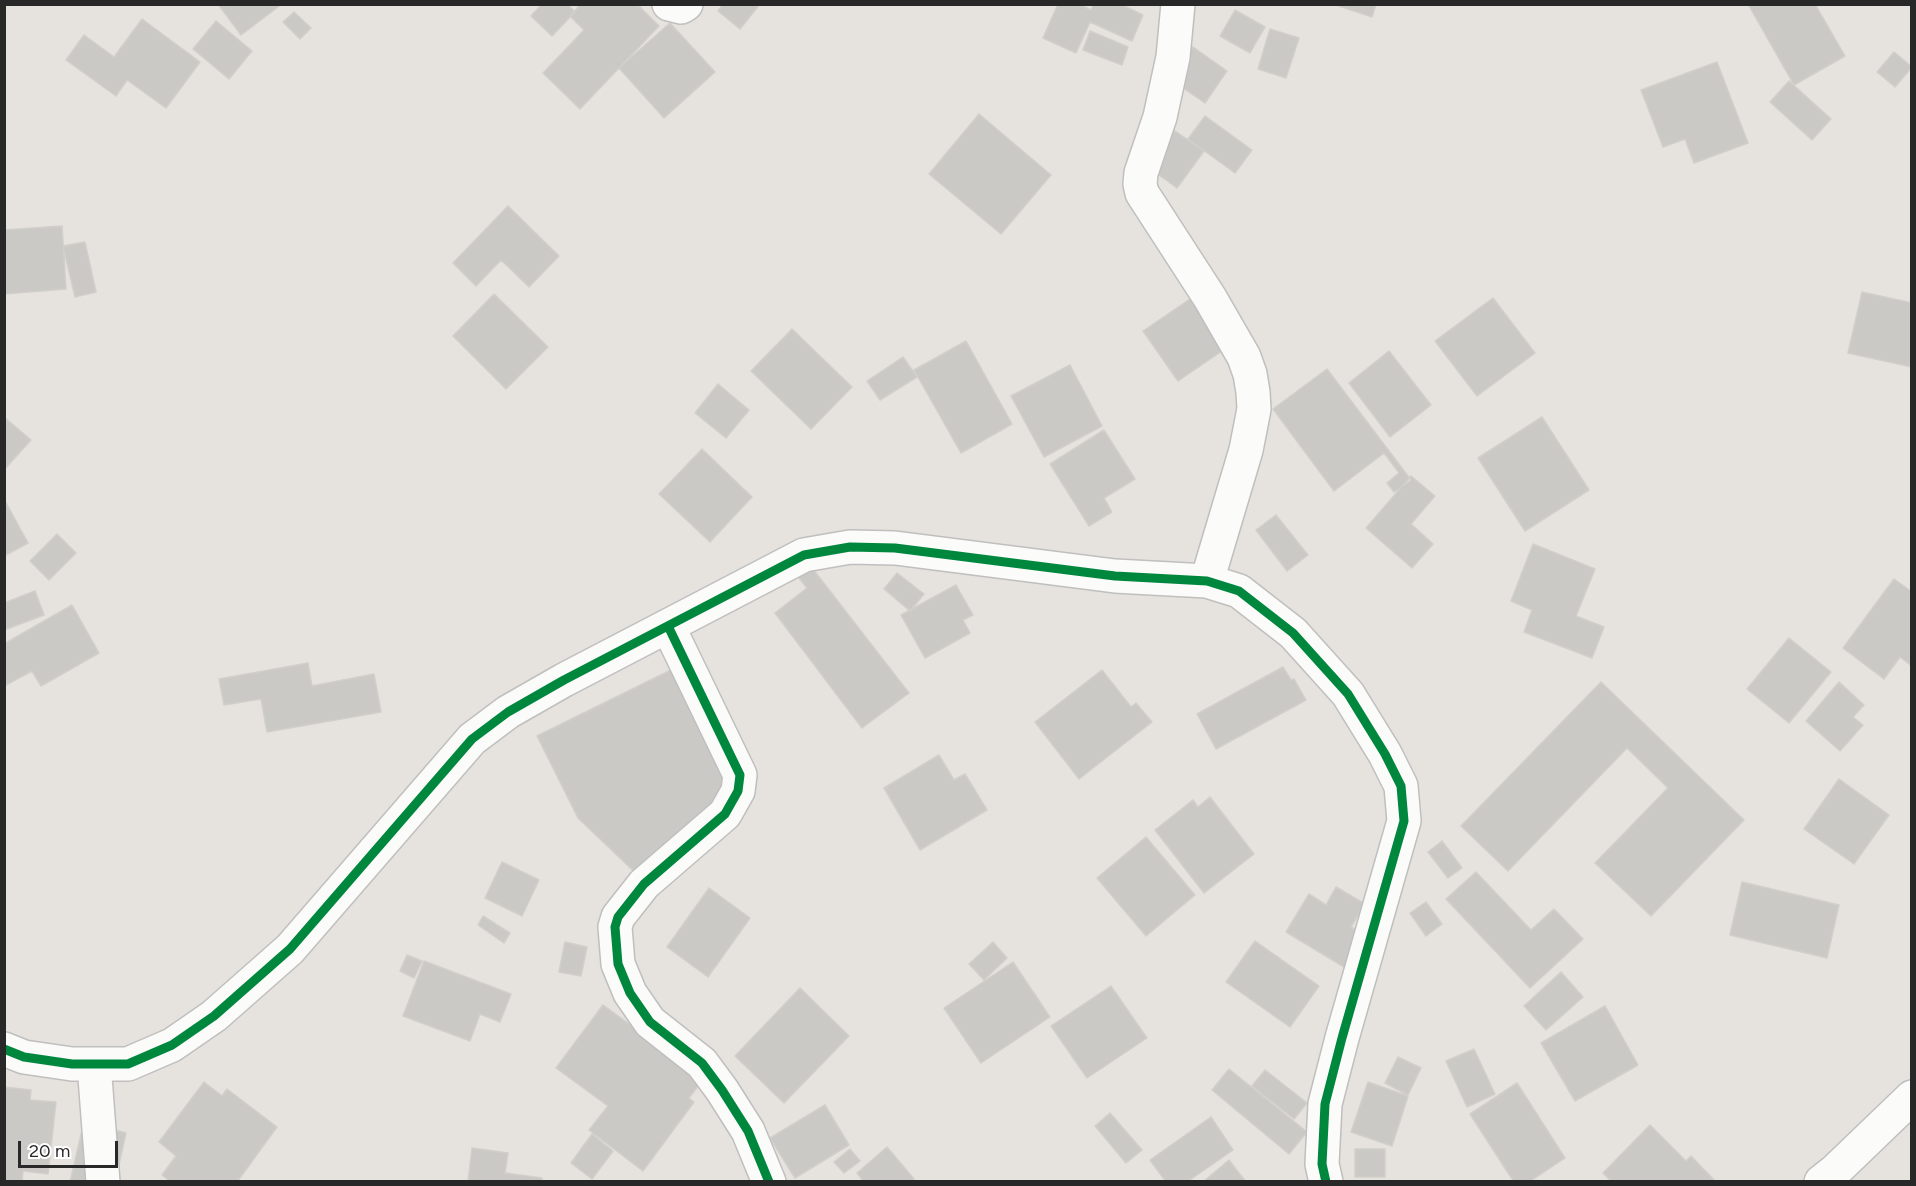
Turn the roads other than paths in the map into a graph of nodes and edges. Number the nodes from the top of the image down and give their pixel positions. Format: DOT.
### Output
graph roads {
  1 [pos="669,4"];
  2 [pos="686,4"];
  3 [pos="1178,4"];
  4 [pos="1207,580"];
  5 [pos="668,626"];
  6 [pos="4,1049"];
  7 [pos="94,1064"];
  8 [pos="1911,1097"];
  9 [pos="104,1182"];
  10 [pos="769,1182"];
  11 [pos="1326,1182"];
  12 [pos="1821,1182"];
  1 -- 2 [label="street"];
  3 -- 4 [label="street"];
  4 -- 5 [label="street"];
  4 -- 11 [label="street"];
  5 -- 7 [label="street"];
  5 -- 10 [label="street"];
  6 -- 7 [label="street"];
  7 -- 9 [label="street"];
  8 -- 12 [label="street"];
}
